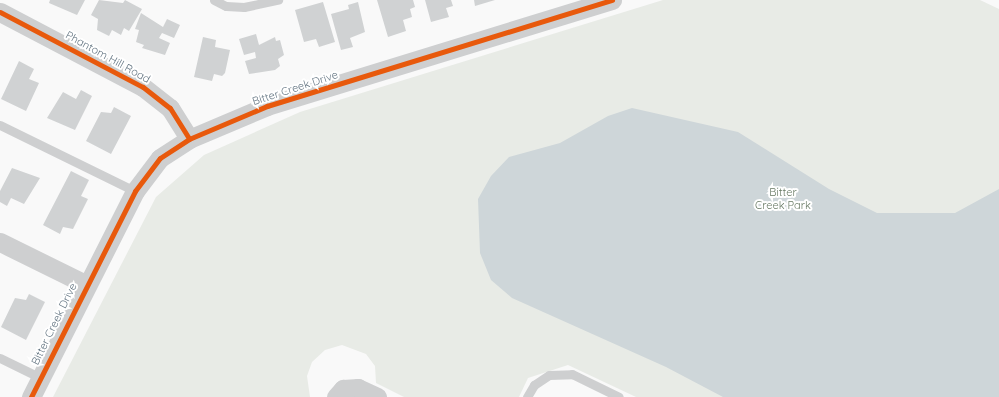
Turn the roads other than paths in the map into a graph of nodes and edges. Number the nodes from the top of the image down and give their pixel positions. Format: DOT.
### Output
graph roads {
  1 [pos="214,0"];
  2 [pos="278,0"];
  3 [pos="612,0"];
  4 [pos="0,12"];
  5 [pos="0,125"];
  6 [pos="189,139"];
  7 [pos="135,191"];
  8 [pos="0,242"];
  9 [pos="85,284"];
  10 [pos="0,358"];
  11 [pos="39,377"];
  12 [pos="31,397"];
  13 [pos="336,397"];
  14 [pos="377,397"];
  15 [pos="527,397"];
  16 [pos="619,397"];
  1 -- 2 [label="lane"];
  3 -- 6 [label="street, Bitter Creek Drive"];
  4 -- 6 [label="street, Phantom Hill Road"];
  5 -- 7 [label="lane"];
  6 -- 7 [label="street, Bitter Creek Drive"];
  7 -- 9 [label="street, Bitter Creek Drive"];
  8 -- 9 [label="street"];
  9 -- 11 [label="street, Bitter Creek Drive"];
  10 -- 11 [label="lane"];
  11 -- 12 [label="street, Bitter Creek Drive"];
  13 -- 14 [label="street"];
  15 -- 16 [label="lane"];
}
